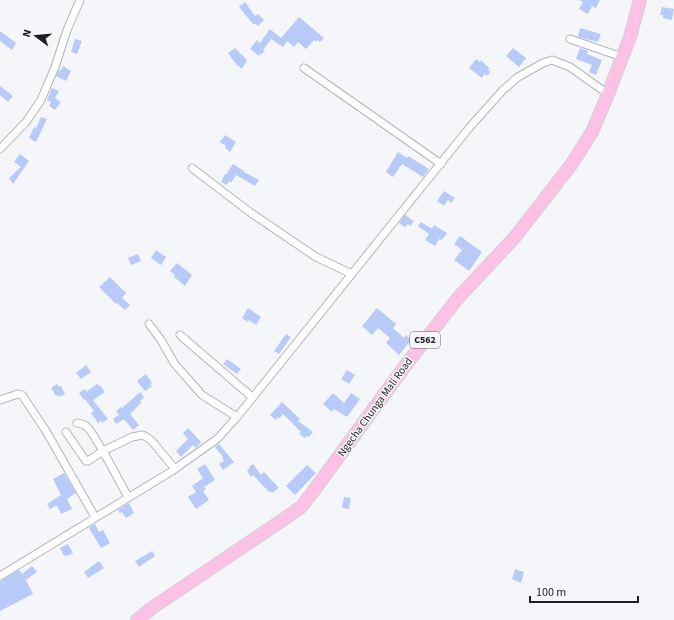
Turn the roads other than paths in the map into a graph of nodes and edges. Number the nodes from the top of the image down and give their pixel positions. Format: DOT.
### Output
graph roads {
  1 [pos="80,0"];
  2 [pos="640,0"];
  3 [pos="570,39"];
  4 [pos="622,57"];
  5 [pos="304,68"];
  6 [pos="608,94"];
  7 [pos="0,149"];
  8 [pos="441,164"];
  9 [pos="192,168"];
  10 [pos="352,274"];
  11 [pos="149,324"];
  12 [pos="180,335"];
  13 [pos="252,397"];
  14 [pos="0,400"];
  15 [pos="237,417"];
  16 [pos="77,423"];
  17 [pos="66,432"];
  18 [pos="103,451"];
  19 [pos="175,469"];
  20 [pos="128,497"];
  21 [pos="95,517"];
  22 [pos="0,576"];
  23 [pos="137,620"];
  1 -- 7 [label="street"];
  2 -- 4 [label="main road, Ngecha Chunga Mali Road / C562"];
  3 -- 4 [label="street"];
  4 -- 6 [label="main road, Ngecha Chunga Mali Road / C562"];
  5 -- 8 [label="street"];
  6 -- 8 [label="street"];
  6 -- 23 [label="main road, Ngecha Chunga Mali Road / C562"];
  8 -- 10 [label="street"];
  9 -- 10 [label="street"];
  10 -- 13 [label="street"];
  11 -- 15 [label="street"];
  12 -- 13 [label="street"];
  13 -- 15 [label="street"];
  14 -- 21 [label="street"];
  15 -- 19 [label="street"];
  16 -- 18 [label="street"];
  17 -- 18 [label="street"];
  18 -- 19 [label="street"];
  18 -- 20 [label="street"];
  19 -- 20 [label="street"];
  20 -- 21 [label="street"];
  21 -- 22 [label="street"];
}
